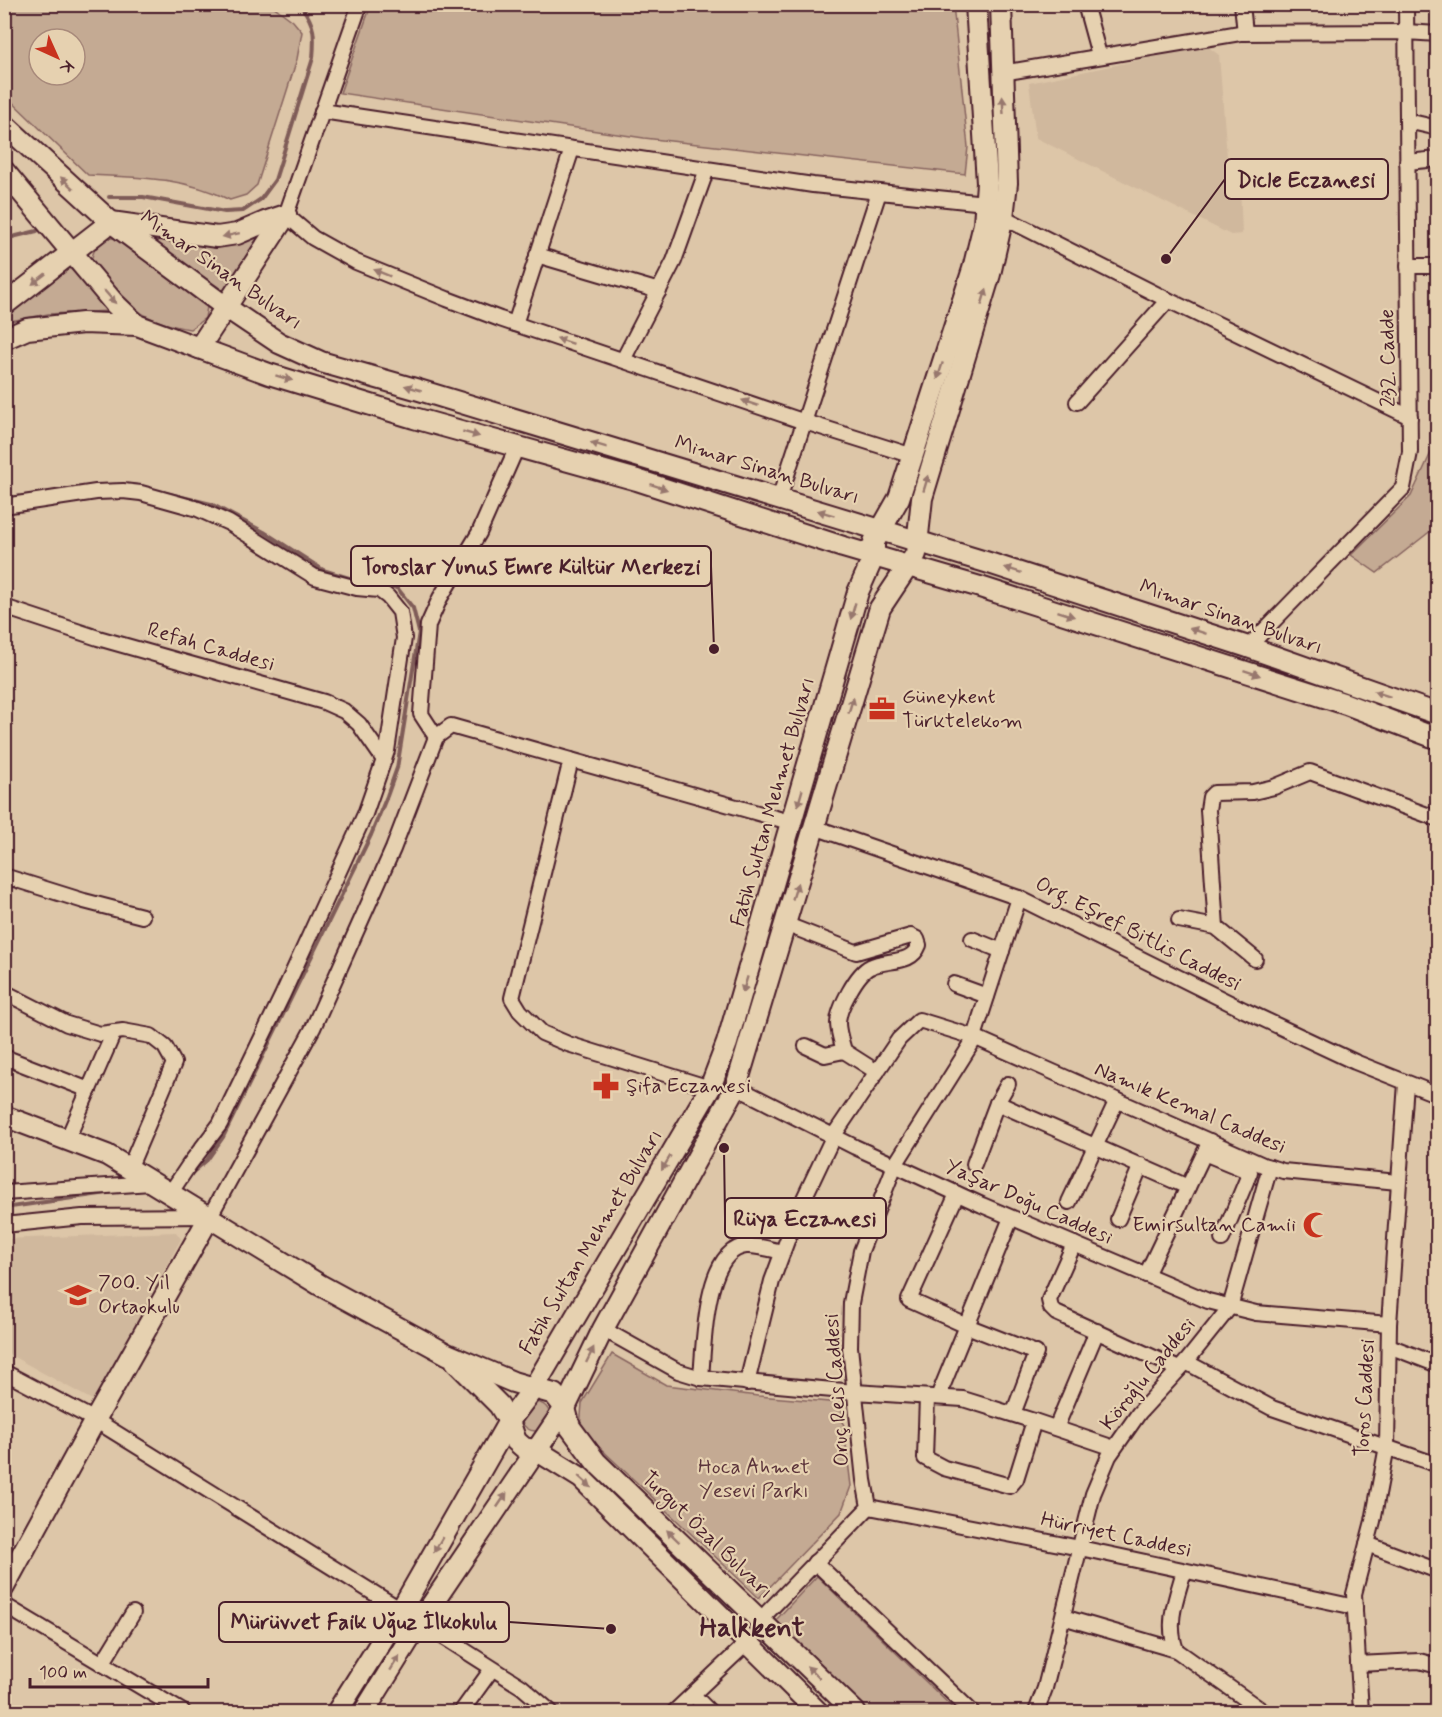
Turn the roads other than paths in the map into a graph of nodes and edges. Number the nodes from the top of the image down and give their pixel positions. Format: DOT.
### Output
graph roads {
  1 [pos="360,4"];
  2 [pos="976,4"];
  3 [pos="1001,4"];
  4 [pos="1085,4"];
  5 [pos="1242,4"];
  6 [pos="1406,4"];
  7 [pos="1406,32"];
  8 [pos="1245,33"];
  9 [pos="1437,34"];
  10 [pos="1100,55"];
  11 [pos="1002,73"];
  12 [pos="322,111"];
  13 [pos="1407,121"];
  14 [pos="4,124"];
  15 [pos="1437,128"];
  16 [pos="572,149"];
  17 [pos="1437,159"];
  18 [pos="1407,162"];
  19 [pos="707,170"];
  20 [pos="4,171"];
  21 [pos="879,192"];
  22 [pos="985,203"];
  23 [pos="286,215"];
  24 [pos="1003,217"];
  25 [pos="111,222"];
  26 [pos="73,252"];
  27 [pos="537,255"];
  28 [pos="1408,266"];
  29 [pos="1437,266"];
  30 [pos="659,291"];
  31 [pos="1168,300"];
  32 [pos="4,305"];
  33 [pos="227,308"];
  34 [pos="515,324"];
  35 [pos="137,325"];
  36 [pos="4,339"];
  37 [pos="199,348"];
  38 [pos="623,360"];
  39 [pos="1077,402"];
  40 [pos="1410,417"];
  41 [pos="805,422"];
  42 [pos="517,447"];
  43 [pos="913,456"];
  44 [pos="779,499"];
  45 [pos="4,506"];
  46 [pos="882,530"];
  47 [pos="916,541"];
  48 [pos="874,556"];
  49 [pos="909,566"];
  50 [pos="4,607"];
  51 [pos="1248,647"];
  52 [pos="1437,714"];
  53 [pos="436,737"];
  54 [pos="1437,739"];
  55 [pos="384,760"];
  56 [pos="571,760"];
  57 [pos="1437,819"];
  58 [pos="793,823"];
  59 [pos="814,827"];
  60 [pos="4,876"];
  61 [pos="1019,898"];
  62 [pos="142,916"];
  63 [pos="1179,920"];
  64 [pos="785,924"];
  65 [pos="1216,927"];
  66 [pos="972,939"];
  67 [pos="1002,951"];
  68 [pos="1256,959"];
  69 [pos="954,984"];
  70 [pos="4,992"];
  71 [pos="987,996"];
  72 [pos="114,1032"];
  73 [pos="974,1037"];
  74 [pos="806,1046"];
  75 [pos="844,1051"];
  76 [pos="4,1057"];
  77 [pos="877,1072"];
  78 [pos="1406,1083"];
  79 [pos="1008,1084"];
  80 [pos="736,1087"];
  81 [pos="710,1088"];
  82 [pos="89,1090"];
  83 [pos="1437,1095"];
  84 [pos="1117,1100"];
  85 [pos="997,1103"];
  86 [pos="4,1116"];
  87 [pos="834,1135"];
  88 [pos="67,1140"];
  89 [pos="1095,1145"];
  90 [pos="1207,1147"];
  91 [pos="974,1164"];
  92 [pos="895,1165"];
  93 [pos="1141,1165"];
  94 [pos="1270,1167"];
  95 [pos="129,1169"];
  96 [pos="1398,1182"];
  97 [pos="151,1183"];
  98 [pos="1188,1186"];
  99 [pos="4,1193"];
  100 [pos="957,1194"];
  101 [pos="169,1195"];
  102 [pos="1069,1202"];
  103 [pos="1236,1209"];
  104 [pos="210,1216"];
  105 [pos="1011,1218"];
  106 [pos="1255,1218"];
  107 [pos="1118,1219"];
  108 [pos="4,1224"];
  109 [pos="1222,1239"];
  110 [pos="1074,1244"];
  111 [pos="783,1252"];
  112 [pos="1146,1275"];
  113 [pos="1230,1306"];
  114 [pos="1389,1324"];
  115 [pos="967,1326"];
  116 [pos="603,1329"];
  117 [pos="1097,1331"];
  118 [pos="1389,1346"];
  119 [pos="447,1354"];
  120 [pos="1183,1365"];
  121 [pos="1437,1365"];
  122 [pos="4,1372"];
  123 [pos="701,1378"];
  124 [pos="747,1383"];
  125 [pos="533,1389"];
  126 [pos="855,1392"];
  127 [pos="932,1397"];
  128 [pos="565,1408"];
  129 [pos="1013,1414"];
  130 [pos="95,1420"];
  131 [pos="1034,1420"];
  132 [pos="509,1421"];
  133 [pos="1056,1428"];
  134 [pos="1387,1446"];
  135 [pos="1114,1448"];
  136 [pos="536,1450"];
  137 [pos="1437,1465"];
  138 [pos="869,1507"];
  139 [pos="1367,1544"];
  140 [pos="1080,1548"];
  141 [pos="815,1562"];
  142 [pos="1184,1570"];
  143 [pos="1437,1571"];
  144 [pos="4,1587"];
  145 [pos="4,1605"];
  146 [pos="1354,1607"];
  147 [pos="401,1610"];
  148 [pos="133,1613"];
  149 [pos="1062,1617"];
  150 [pos="760,1620"];
  151 [pos="420,1622"];
  152 [pos="747,1643"];
  153 [pos="1176,1650"];
  154 [pos="102,1664"];
  155 [pos="1358,1664"];
  156 [pos="1437,1666"];
  157 [pos="492,1669"];
  158 [pos="693,1695"];
  159 [pos="1037,1709"];
  160 [pos="175,1711"];
  161 [pos="337,1713"];
  162 [pos="363,1713"];
  163 [pos="461,1713"];
  164 [pos="551,1713"];
  165 [pos="674,1713"];
  166 [pos="710,1713"];
  167 [pos="818,1713"];
  168 [pos="855,1713"];
  169 [pos="972,1713"];
  170 [pos="1052,1713"];
  171 [pos="1264,1713"];
  172 [pos="1361,1713"];
  1 -- 12 [label="street"];
  2 -- 22 [label="street"];
  3 -- 11 [label="street"];
  4 -- 10 [label="street"];
  5 -- 8 [label="street"];
  6 -- 7 [label="street, 232. Cadde"];
  7 -- 8 [label="street"];
  7 -- 9 [label="street"];
  7 -- 13 [label="street, 232. Cadde"];
  8 -- 10 [label="street"];
  10 -- 11 [label="street"];
  24 -- 11 [label="street, one-way"];
  12 -- 16 [label="street"];
  12 -- 23 [label="street"];
  13 -- 15 [label="street"];
  13 -- 18 [label="street, 232. Cadde"];
  25 -- 14 [label="street, Mimar Sinan Bulvarı, one-way"];
  16 -- 19 [label="street"];
  16 -- 27 [label="street"];
  17 -- 18 [label="street"];
  18 -- 28 [label="street, 232. Cadde"];
  19 -- 21 [label="street"];
  19 -- 30 [label="street"];
  20 -- 26 [label="street"];
  21 -- 22 [label="street"];
  21 -- 41 [label="street"];
  22 -- 43 [label="street, one-way"];
  23 -- 25 [label="street, one-way"];
  23 -- 33 [label="street"];
  34 -- 23 [label="street, one-way"];
  24 -- 31 [label="street"];
  47 -- 24 [label="street, one-way"];
  25 -- 26 [label="street"];
  25 -- 33 [label="street, Mimar Sinan Bulvarı"];
  26 -- 32 [label="street, one-way"];
  26 -- 35 [label="street, one-way"];
  27 -- 30 [label="street"];
  27 -- 34 [label="street"];
  28 -- 29 [label="street"];
  28 -- 40 [label="street, 232. Cadde"];
  30 -- 38 [label="street"];
  31 -- 39 [label="street"];
  31 -- 40 [label="street"];
  33 -- 37 [label="street"];
  44 -- 33 [label="street, Mimar Sinan Bulvarı, one-way"];
  38 -- 34 [label="street, one-way"];
  35 -- 36 [label="street"];
  35 -- 37 [label="street"];
  37 -- 42 [label="street, one-way"];
  41 -- 38 [label="street, one-way"];
  40 -- 51 [label="street, 232. Cadde"];
  41 -- 43 [label="street"];
  41 -- 44 [label="street"];
  42 -- 48 [label="street, one-way"];
  42 -- 53 [label="street"];
  43 -- 46 [label="street"];
  46 -- 44 [label="street, Mimar Sinan Bulvarı, one-way"];
  45 -- 55 [label="street"];
  46 -- 47 [label="street, Mimar Sinan Bulvarı"];
  46 -- 48 [label="street, Fatih Sultan Mehmet Bulvarı"];
  47 -- 49 [label="street"];
  51 -- 47 [label="street, Mimar Sinan Bulvarı, one-way"];
  48 -- 49 [label="street"];
  48 -- 58 [label="street, Fatih Sultan Mehmet Bulvarı, one-way"];
  49 -- 54 [label="street, one-way"];
  59 -- 49 [label="street, one-way"];
  50 -- 55 [label="street, Refah Caddesi"];
  52 -- 51 [label="street, Mimar Sinan Bulvarı, one-way"];
  53 -- 56 [label="street"];
  53 -- 104 [label="street"];
  55 -- 101 [label="street"];
  56 -- 58 [label="street"];
  56 -- 81 [label="street"];
  57 -- 65 [label="street"];
  58 -- 81 [label="street, Fatih Sultan Mehmet Bulvarı, one-way"];
  59 -- 61 [label="street, Org. Eşref Bitlis Caddesi"];
  64 -- 59 [label="street, one-way"];
  60 -- 62 [label="street"];
  61 -- 67 [label="street, Oruç Reis Caddesi"];
  61 -- 78 [label="street, Org. Eşref Bitlis Caddesi"];
  63 -- 65 [label="street"];
  64 -- 75 [label="street"];
  64 -- 80 [label="street"];
  65 -- 68 [label="street"];
  66 -- 67 [label="street"];
  67 -- 71 [label="street, Oruç Reis Caddesi"];
  69 -- 71 [label="street"];
  70 -- 72 [label="street"];
  71 -- 73 [label="street, Oruç Reis Caddesi"];
  72 -- 82 [label="street"];
  72 -- 95 [label="street"];
  73 -- 77 [label="street, Namık Kemal Caddesi"];
  73 -- 84 [label="street, Namık Kemal Caddesi"];
  73 -- 92 [label="street, Oruç Reis Caddesi"];
  74 -- 75 [label="street"];
  75 -- 77 [label="street"];
  76 -- 82 [label="street"];
  77 -- 87 [label="street"];
  78 -- 83 [label="street, Org. Eşref Bitlis Caddesi"];
  78 -- 96 [label="street, Toros Caddesi"];
  79 -- 85 [label="street"];
  80 -- 87 [label="street, Yaşar Doğu Caddesi"];
  80 -- 116 [label="street"];
  81 -- 125 [label="street, Fatih Sultan Mehmet Bulvarı, one-way"];
  82 -- 88 [label="street"];
  84 -- 89 [label="street"];
  84 -- 90 [label="street, Namık Kemal Caddesi"];
  85 -- 89 [label="street"];
  85 -- 91 [label="street"];
  86 -- 88 [label="street"];
  87 -- 92 [label="street, Yaşar Doğu Caddesi"];
  87 -- 111 [label="street"];
  88 -- 95 [label="street"];
  89 -- 93 [label="street"];
  89 -- 102 [label="street"];
  90 -- 94 [label="street, Namık Kemal Caddesi"];
  90 -- 98 [label="street"];
  90 -- 103 [label="street"];
  92 -- 100 [label="street, Yaşar Doğu Caddesi"];
  92 -- 126 [label="street, Oruç Reis Caddesi"];
  93 -- 98 [label="street"];
  93 -- 107 [label="street"];
  94 -- 96 [label="street, Namık Kemal Caddesi"];
  94 -- 106 [label="street, Köroğlu Caddesi"];
  95 -- 97 [label="street"];
  96 -- 114 [label="street, Toros Caddesi"];
  97 -- 99 [label="street"];
  97 -- 101 [label="street"];
  98 -- 112 [label="street"];
  100 -- 105 [label="street, Yaşar Doğu Caddesi"];
  100 -- 115 [label="street"];
  101 -- 104 [label="street"];
  103 -- 106 [label="street"];
  103 -- 109 [label="street"];
  104 -- 108 [label="street"];
  104 -- 119 [label="street"];
  104 -- 130 [label="street"];
  105 -- 110 [label="street, Yaşar Doğu Caddesi"];
  105 -- 115 [label="street"];
  106 -- 113 [label="street, Köroğlu Caddesi"];
  110 -- 112 [label="street, Yaşar Doğu Caddesi"];
  110 -- 117 [label="street"];
  111 -- 123 [label="street"];
  111 -- 124 [label="street"];
  112 -- 113 [label="street, Yaşar Doğu Caddesi"];
  113 -- 114 [label="street, Yaşar Doğu Caddesi"];
  113 -- 120 [label="street, Köroğlu Caddesi"];
  114 -- 118 [label="street, Toros Caddesi"];
  115 -- 127 [label="street"];
  115 -- 129 [label="street"];
  116 -- 123 [label="street"];
  128 -- 116 [label="street, one-way"];
  117 -- 120 [label="street"];
  117 -- 133 [label="street"];
  118 -- 121 [label="street"];
  118 -- 134 [label="street, Toros Caddesi"];
  119 -- 125 [label="street"];
  119 -- 132 [label="street"];
  120 -- 134 [label="street"];
  120 -- 135 [label="street, Köroğlu Caddesi"];
  122 -- 130 [label="street"];
  123 -- 124 [label="street"];
  124 -- 126 [label="street"];
  125 -- 128 [label="street"];
  125 -- 132 [label="street, Fatih Sultan Mehmet Bulvarı"];
  126 -- 127 [label="street"];
  126 -- 138 [label="street, Oruç Reis Caddesi"];
  127 -- 129 [label="street"];
  127 -- 131 [label="street"];
  128 -- 136 [label="street"];
  150 -- 128 [label="street, Turgut Özal Bulvarı, one-way"];
  129 -- 131 [label="street"];
  130 -- 144 [label="street"];
  130 -- 147 [label="street"];
  131 -- 133 [label="street"];
  132 -- 136 [label="street"];
  132 -- 147 [label="street, Fatih Sultan Mehmet Bulvarı, one-way"];
  133 -- 135 [label="street"];
  134 -- 137 [label="street"];
  134 -- 139 [label="street, Toros Caddesi"];
  135 -- 140 [label="street, Köroğlu Caddesi"];
  151 -- 136 [label="street, one-way"];
  136 -- 152 [label="street, one-way"];
  138 -- 140 [label="street, Hürriyet Caddesi"];
  138 -- 141 [label="street"];
  139 -- 143 [label="street"];
  139 -- 146 [label="street, Toros Caddesi"];
  140 -- 142 [label="street, Hürriyet Caddesi"];
  140 -- 149 [label="street, Köroğlu Caddesi"];
  141 -- 150 [label="street"];
  141 -- 169 [label="street"];
  142 -- 146 [label="street, Hürriyet Caddesi"];
  142 -- 153 [label="street"];
  145 -- 154 [label="street"];
  146 -- 155 [label="street, Toros Caddesi"];
  147 -- 161 [label="street, Fatih Sultan Mehmet Bulvarı"];
  148 -- 154 [label="street"];
  149 -- 153 [label="street"];
  149 -- 159 [label="street, Köroğlu Caddesi"];
  168 -- 150 [label="street, Turgut Özal Bulvarı, one-way"];
  151 -- 157 [label="street"];
  162 -- 151 [label="street, one-way"];
  152 -- 158 [label="street"];
  152 -- 167 [label="street"];
  153 -- 171 [label="street"];
  154 -- 160 [label="street"];
  155 -- 156 [label="street"];
  155 -- 172 [label="street, Toros Caddesi"];
  157 -- 163 [label="street"];
  157 -- 164 [label="street"];
  158 -- 165 [label="street"];
  158 -- 166 [label="street"];
  159 -- 170 [label="street"];
}
